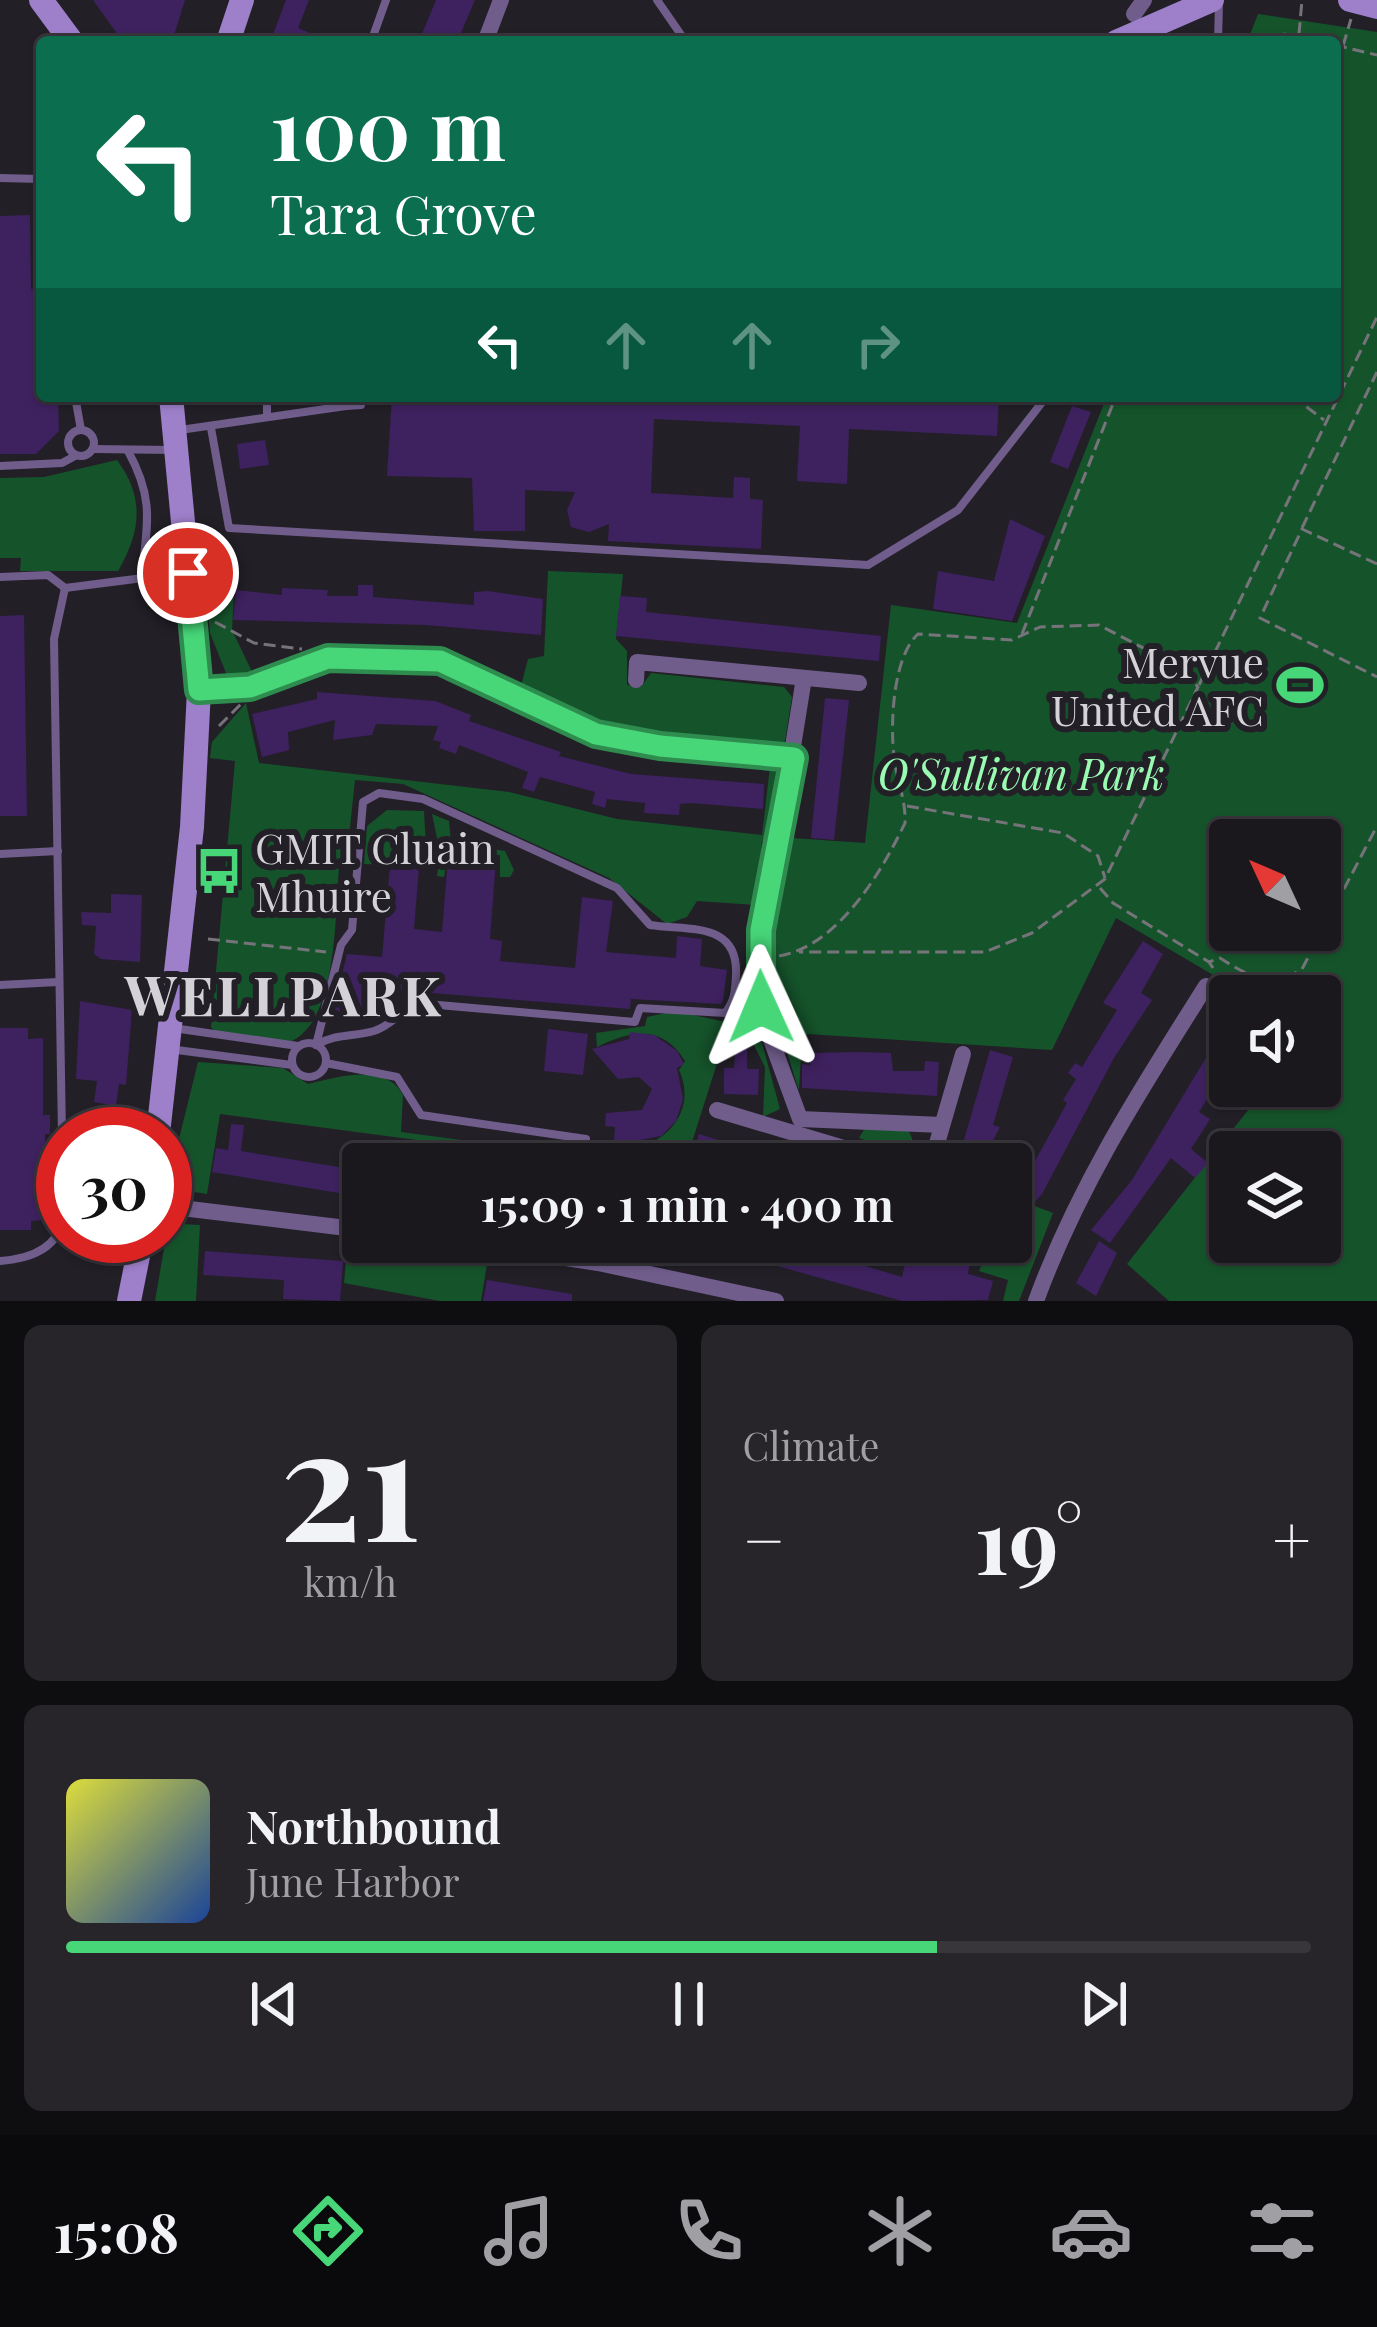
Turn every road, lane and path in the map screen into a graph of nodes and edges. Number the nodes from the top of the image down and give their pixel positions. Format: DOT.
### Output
graph roads {
  1 [pos="40,0"];
  2 [pos="242,0"];
  3 [pos="386,0"];
  4 [pos="501,0"];
  5 [pos="657,0"];
  6 [pos="1203,0"];
  7 [pos="1215,0"];
  8 [pos="1302,0"];
  9 [pos="1361,3"];
  10 [pos="67,36"];
  11 [pos="230,36"];
  12 [pos="373,36"];
  13 [pos="487,36"];
  14 [pos="682,36"];
  15 [pos="1128,36"];
  16 [pos="1218,36"];
  17 [pos="1299,36"];
  18 [pos="1343,46"];
  19 [pos="1377,55"];
  20 [pos="0,178"];
  21 [pos="36,179"];
  22 [pos="1377,317"];
  23 [pos="1377,373"];
  24 [pos="1341,391"];
  25 [pos="77,402"];
  26 [pos="171,402"];
  27 [pos="267,402"];
  28 [pos="340,402"];
  29 [pos="349,402"];
  30 [pos="1042,402"];
  31 [pos="1114,402"];
  32 [pos="1300,402"];
  33 [pos="1336,402"];
  34 [pos="361,405"];
  35 [pos="267,417"];
  36 [pos="1326,422"];
  37 [pos="211,428"];
  38 [pos="81,430"];
  39 [pos="173,441"];
  40 [pos="93,449"];
  41 [pos="128,452"];
  42 [pos="76,455"];
  43 [pos="0,466"];
  44 [pos="1302,529"];
  45 [pos="1377,565"];
  46 [pos="188,573"];
  47 [pos="142,575"];
  48 [pos="0,577"];
  49 [pos="65,588"];
  50 [pos="191,611"];
  51 [pos="1022,635"];
  52 [pos="322,658"];
  53 [pos="1212,661"];
  54 [pos="1178,666"];
  55 [pos="1377,677"];
  56 [pos="805,678"];
  57 [pos="635,680"];
  58 [pos="859,683"];
  59 [pos="260,685"];
  60 [pos="1198,687"];
  61 [pos="199,690"];
  62 [pos="196,749"];
  63 [pos="794,758"];
  64 [pos="906,805"];
  65 [pos="1377,826"];
  66 [pos="58,850"];
  67 [pos="0,854"];
  68 [pos="1105,879"];
  69 [pos="1099,887"];
  70 [pos="208,939"];
  71 [pos="799,952"];
  72 [pos="339,953"];
  73 [pos="759,957"];
  74 [pos="1209,962"];
  75 [pos="58,982"];
  76 [pos="0,985"];
  77 [pos="1206,986"];
  78 [pos="170,1038"];
  79 [pos="316,1045"];
  80 [pos="298,1046"];
  81 [pos="963,1054"];
  82 [pos="326,1064"];
  83 [pos="292,1065"];
  84 [pos="61,1107"];
  85 [pos="161,1107"];
  86 [pos="717,1110"];
  87 [pos="942,1125"];
  88 [pos="798,1126"];
  89 [pos="586,1139"];
  90 [pos="842,1143"];
  91 [pos="937,1143"];
  92 [pos="192,1210"];
  93 [pos="342,1228"];
  94 [pos="36,1254"];
  95 [pos="0,1262"];
  96 [pos="137,1263"];
  97 [pos="598,1263"];
  98 [pos="129,1301"];
  99 [pos="776,1301"];
  100 [pos="1036,1301"];
  1 -- 10 [label="main road"];
  2 -- 11 [label="main road"];
  3 -- 12 [label="lane"];
  4 -- 13 [label="street"];
  5 -- 14 [label="lane"];
  6 -- 7 [label="main road"];
  6 -- 15 [label="main road"];
  7 -- 16 [label="lane"];
  8 -- 17 [label="path"];
  9 -- 18 [label="path"];
  18 -- 19 [label="path"];
  20 -- 21 [label="lane"];
  22 -- 24 [label="path"];
  23 -- 44 [label="path"];
  25 -- 38 [label="lane"];
  26 -- 39 [label="main road"];
  27 -- 35 [label="lane"];
  28 -- 35 [label="lane"];
  29 -- 34 [label="lane"];
  30 -- 37 [label="lane"];
  31 -- 51 [label="path"];
  32 -- 36 [label="path"];
  33 -- 36 [label="path"];
  35 -- 37 [label="lane"];
  36 -- 53 [label="path"];
  37 -- 39 [label="lane"];
  38 -- 40 [label="lane"];
  38 -- 42 [label="lane"];
  39 -- 41 [label="lane"];
  39 -- 46 [label="main road"];
  40 -- 41 [label="lane"];
  40 -- 42 [label="lane"];
  41 -- 47 [label="lane"];
  42 -- 43 [label="lane"];
  44 -- 45 [label="path"];
  44 -- 55 [label="path"];
  46 -- 47 [label="lane"];
  46 -- 50 [label="main road"];
  47 -- 49 [label="lane"];
  48 -- 49 [label="lane"];
  49 -- 66 [label="lane"];
  50 -- 52 [label="path"];
  50 -- 61 [label="main road"];
  51 -- 54 [label="path"];
  51 -- 64 [label="path"];
  52 -- 59 [label="street"];
  52 -- 63 [label="street"];
  53 -- 54 [label="path"];
  53 -- 60 [label="path"];
  54 -- 60 [label="path"];
  56 -- 57 [label="street"];
  56 -- 58 [label="street"];
  56 -- 63 [label="street"];
  59 -- 61 [label="street"];
  59 -- 62 [label="path"];
  60 -- 68 [label="path"];
  61 -- 62 [label="main road"];
  62 -- 78 [label="main road"];
  63 -- 73 [label="street"];
  64 -- 68 [label="path"];
  64 -- 71 [label="path"];
  65 -- 74 [label="path"];
  66 -- 67 [label="lane"];
  66 -- 75 [label="lane"];
  68 -- 69 [label="path"];
  69 -- 71 [label="path"];
  69 -- 74 [label="path"];
  70 -- 72 [label="path"];
  71 -- 73 [label="path"];
  72 -- 79 [label="lane"];
  72 -- 79 [label="lane"];
  73 -- 88 [label="street"];
  74 -- 77 [label="path"];
  75 -- 76 [label="lane"];
  75 -- 84 [label="lane"];
  77 -- 100 [label="street"];
  78 -- 80 [label="lane"];
  78 -- 83 [label="lane"];
  78 -- 85 [label="main road"];
  79 -- 80 [label="lane"];
  79 -- 82 [label="lane"];
  80 -- 83 [label="lane"];
  81 -- 87 [label="street"];
  82 -- 83 [label="lane"];
  82 -- 89 [label="lane"];
  86 -- 88 [label="street"];
  87 -- 88 [label="street"];
  87 -- 91 [label="street"];
  88 -- 90 [label="street"];
  92 -- 93 [label="street"];
  94 -- 95 [label="lane"];
  96 -- 98 [label="main road"];
  97 -- 99 [label="street"];
}
